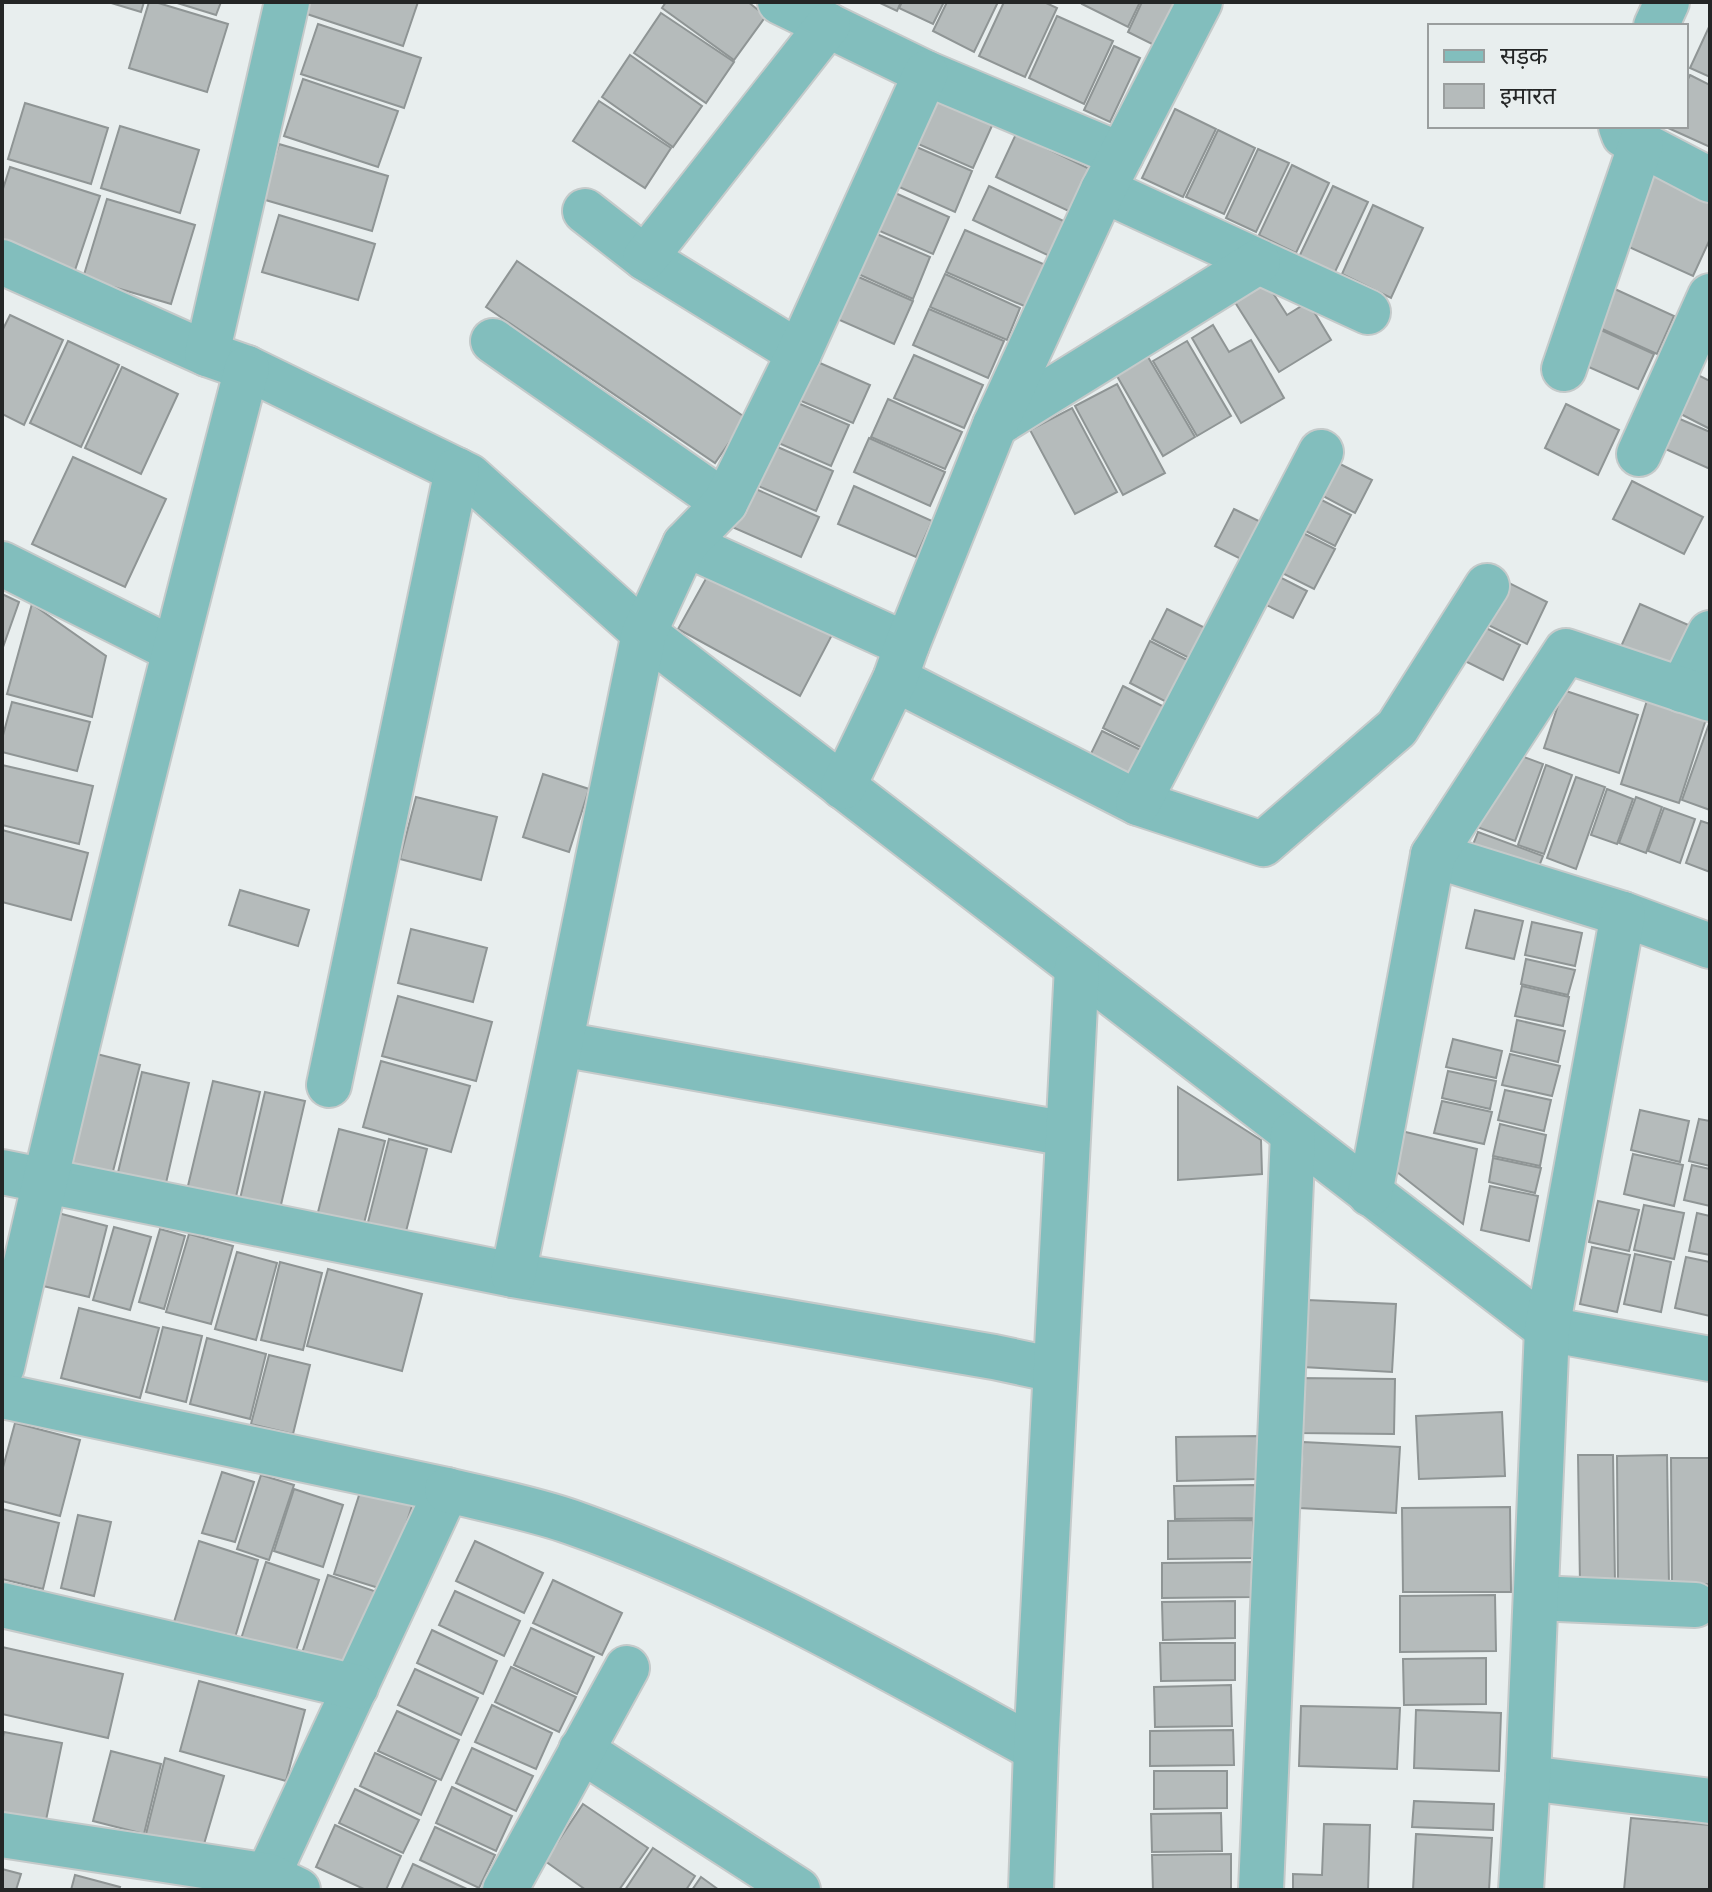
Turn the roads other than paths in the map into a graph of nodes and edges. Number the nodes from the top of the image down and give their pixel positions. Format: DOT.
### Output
graph roads {
  1 [pos="287,2"];
  2 [pos="780,2"];
  3 [pos="1200,2"];
  4 [pos="1667,2"];
  5 [pos="1657,24"];
  6 [pos="828,25"];
  7 [pos="926,73"];
  8 [pos="1631,135"];
  9 [pos="1112,172"];
  10 [pos="1710,180"];
  11 [pos="585,211"];
  12 [pos="645,258"];
  13 [pos="2,262"];
  14 [pos="1258,262"];
  15 [pos="1710,296"];
  16 [pos="1368,312"];
  17 [pos="493,341"];
  18 [pos="799,353"];
  19 [pos="227,361"];
  20 [pos="1564,369"];
  21 [pos="995,425"];
  22 [pos="1321,452"];
  23 [pos="1639,454"];
  24 [pos="457,470"];
  25 [pos="725,503"];
  26 [pos="685,544"];
  27 [pos="2,564"];
  28 [pos="1487,586"];
  29 [pos="644,633"];
  30 [pos="1710,633"];
  31 [pos="174,650"];
  32 [pos="901,662"];
  33 [pos="1696,695"];
  34 [pos="843,787"];
  35 [pos="1138,803"];
  36 [pos="1433,855"];
  37 [pos="1623,914"];
  38 [pos="1710,946"];
  39 [pos="1077,967"];
  40 [pos="561,1044"];
  41 [pos="329,1085"];
  42 [pos="1068,1134"];
  43 [pos="1293,1134"];
  44 [pos="2,1172"];
  45 [pos="44,1180"];
  46 [pos="1370,1194"];
  47 [pos="513,1275"];
  48 [pos="1547,1329"];
  49 [pos="1710,1359"];
  50 [pos="2,1367"];
  51 [pos="1055,1370"];
  52 [pos="2,1396"];
  53 [pos="447,1490"];
  54 [pos="1536,1598"];
  55 [pos="2,1605"];
  56 [pos="1695,1605"];
  57 [pos="627,1668"];
  58 [pos="356,1687"];
  59 [pos="1036,1749"];
  60 [pos="581,1750"];
  61 [pos="1528,1778"];
  62 [pos="1710,1801"];
  63 [pos="2,1835"];
  64 [pos="276,1885"];
  65 [pos="505,1890"];
  66 [pos="798,1890"];
  67 [pos="1031,1890"];
  68 [pos="1261,1890"];
  69 [pos="1521,1890"];
  1 -- 19 [label="street"];
  2 -- 6 [label="street"];
  3 -- 9 [label="street"];
  4 -- 5 [label="street"];
  6 -- 7 [label="street"];
  6 -- 12 [label="street"];
  7 -- 9 [label="street"];
  7 -- 18 [label="street"];
  8 -- 10 [label="street"];
  8 -- 20 [label="street"];
  9 -- 14 [label="street"];
  9 -- 21 [label="street"];
  11 -- 12 [label="street"];
  12 -- 18 [label="street"];
  13 -- 19 [label="street"];
  14 -- 16 [label="street"];
  14 -- 21 [label="street"];
  15 -- 23 [label="street"];
  17 -- 25 [label="street"];
  18 -- 25 [label="street"];
  19 -- 24 [label="street"];
  19 -- 31 [label="street"];
  21 -- 32 [label="street"];
  22 -- 35 [label="street"];
  24 -- 29 [label="street"];
  24 -- 41 [label="street"];
  25 -- 26 [label="street"];
  26 -- 29 [label="street"];
  26 -- 32 [label="street"];
  27 -- 31 [label="street"];
  28 -- 35 [label="street"];
  29 -- 34 [label="street"];
  29 -- 40 [label="street"];
  30 -- 33 [label="street"];
  31 -- 45 [label="street"];
  32 -- 34 [label="street"];
  32 -- 35 [label="street"];
  33 -- 36 [label="street"];
  34 -- 39 [label="street"];
  36 -- 37 [label="street"];
  36 -- 46 [label="street"];
  37 -- 38 [label="street"];
  37 -- 48 [label="street"];
  39 -- 42 [label="street"];
  39 -- 43 [label="street"];
  40 -- 42 [label="street"];
  40 -- 47 [label="street"];
  42 -- 51 [label="street"];
  43 -- 46 [label="street"];
  43 -- 68 [label="street"];
  44 -- 45 [label="street"];
  45 -- 47 [label="street"];
  45 -- 50 [label="street"];
  46 -- 48 [label="street"];
  47 -- 51 [label="street"];
  48 -- 49 [label="street"];
  48 -- 54 [label="street"];
  51 -- 59 [label="street"];
  52 -- 53 [label="street"];
  53 -- 58 [label="street"];
  53 -- 59 [label="street"];
  54 -- 56 [label="street"];
  54 -- 61 [label="street"];
  55 -- 58 [label="street"];
  57 -- 60 [label="street"];
  58 -- 64 [label="street"];
  59 -- 67 [label="street"];
  60 -- 65 [label="street"];
  60 -- 66 [label="street"];
  61 -- 62 [label="street"];
  61 -- 69 [label="street"];
  63 -- 64 [label="street"];
}
